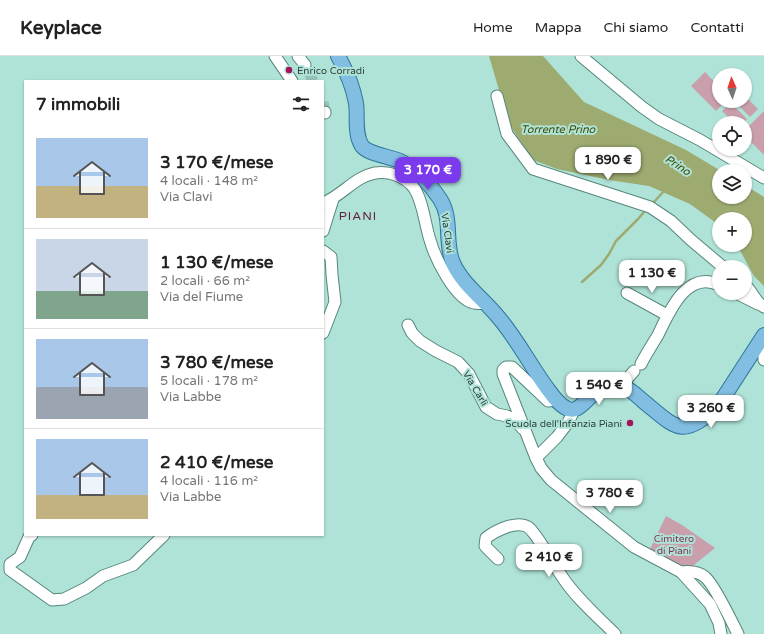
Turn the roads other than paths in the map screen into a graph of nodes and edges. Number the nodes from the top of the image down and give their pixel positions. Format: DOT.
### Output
graph roads {
  1 [pos="275,56"];
  2 [pos="338,56"];
  3 [pos="581,56"];
  4 [pos="291,80"];
  5 [pos="497,96"];
  6 [pos="764,178"];
  7 [pos="328,201"];
  8 [pos="324,225"];
  9 [pos="324,252"];
  10 [pos="715,260"];
  11 [pos="712,282"];
  12 [pos="752,292"];
  13 [pos="627,293"];
  14 [pos="751,300"];
  15 [pos="486,303"];
  16 [pos="761,305"];
  17 [pos="667,315"];
  18 [pos="408,325"];
  19 [pos="324,330"];
  20 [pos="763,336"];
  21 [pos="764,360"];
  22 [pos="624,388"];
  23 [pos="556,400"];
  24 [pos="574,411"];
  25 [pos="527,433"];
  26 [pos="536,458"];
  27 [pos="30,536"];
  28 [pos="163,536"];
  29 [pos="498,559"];
  30 [pos="5,568"];
  31 [pos="681,572"];
  32 [pos="615,634"];
  33 [pos="721,634"];
  34 [pos="738,634"];
  1 -- 4 [label="street"];
  2 -- 15 [label="main road, Via Clavi"];
  3 -- 6 [label="street"];
  5 -- 10 [label="street"];
  7 -- 8 [label="street"];
  7 -- 15 [label="street"];
  9 -- 19 [label="street"];
  11 -- 17 [label="street"];
  12 -- 16 [label="street"];
  13 -- 17 [label="street"];
  14 -- 16 [label="street"];
  15 -- 23 [label="main road, Via Clavi"];
  17 -- 22 [label="street"];
  18 -- 25 [label="street, Via Carli"];
  20 -- 21 [label="street"];
  20 -- 22 [label="main road"];
  22 -- 24 [label="main road"];
  23 -- 24 [label="main road, Via Clavi"];
  23 -- 25 [label="street"];
  24 -- 26 [label="street"];
  25 -- 26 [label="street"];
  26 -- 31 [label="street"];
  27 -- 30 [label="street"];
  28 -- 30 [label="street"];
  29 -- 32 [label="street"];
  31 -- 33 [label="street"];
  31 -- 34 [label="street"];
}
